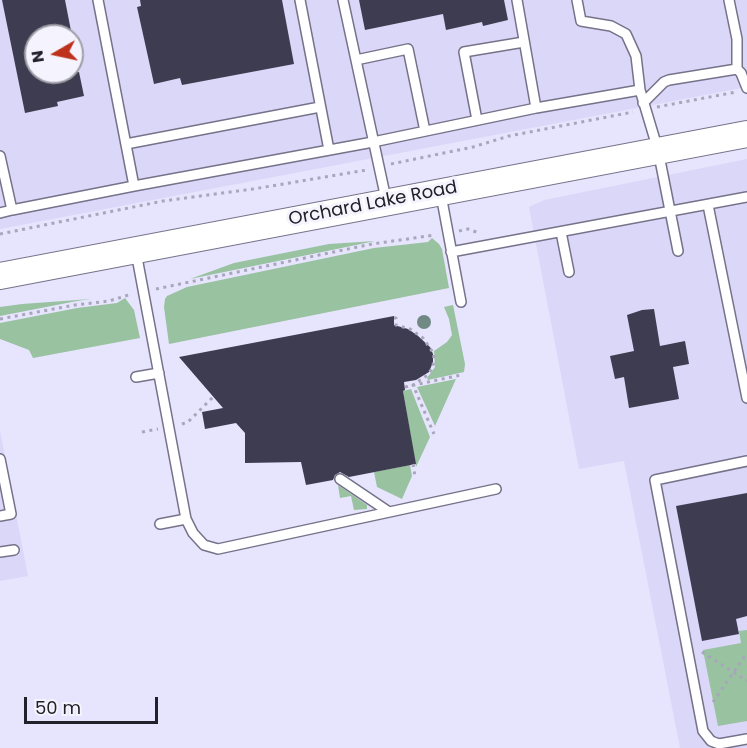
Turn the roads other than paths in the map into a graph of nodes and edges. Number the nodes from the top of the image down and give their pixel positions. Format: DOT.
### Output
graph roads {
  1 [pos="98,0"];
  2 [pos="300,0"];
  3 [pos="343,0"];
  4 [pos="517,0"];
  5 [pos="577,0"];
  6 [pos="729,0"];
  7 [pos="524,42"];
  8 [pos="356,60"];
  9 [pos="737,69"];
  10 [pos="747,88"];
  11 [pos="640,90"];
  12 [pos="643,103"];
  13 [pos="320,107"];
  14 [pos="536,108"];
  15 [pos="477,120"];
  16 [pos="425,131"];
  17 [pos="747,134"];
  18 [pos="373,142"];
  19 [pos="126,144"];
  20 [pos="328,150"];
  21 [pos="658,150"];
  22 [pos="0,156"];
  23 [pos="134,186"];
  24 [pos="440,191"];
  25 [pos="747,197"];
  26 [pos="386,202"];
  27 [pos="708,205"];
  28 [pos="12,210"];
  29 [pos="670,212"];
  30 [pos="0,213"];
  31 [pos="561,232"];
  32 [pos="135,250"];
  33 [pos="678,251"];
  34 [pos="451,252"];
  35 [pos="569,272"];
  36 [pos="0,276"];
  37 [pos="461,302"];
  38 [pos="159,373"];
  39 [pos="136,377"];
  40 [pos="747,398"];
  41 [pos="0,459"];
  42 [pos="747,460"];
  43 [pos="340,479"];
  44 [pos="496,489"];
  45 [pos="389,512"];
  46 [pos="0,516"];
  47 [pos="186,519"];
  48 [pos="160,524"];
  49 [pos="14,550"];
  50 [pos="0,552"];
  51 [pos="747,739"];
  1 -- 19 [label="lane"];
  2 -- 13 [label="lane"];
  3 -- 8 [label="lane"];
  4 -- 7 [label="lane"];
  5 -- 11 [label="lane"];
  6 -- 9 [label="lane"];
  7 -- 14 [label="lane"];
  7 -- 15 [label="lane"];
  8 -- 16 [label="lane"];
  8 -- 18 [label="lane"];
  9 -- 10 [label="lane"];
  9 -- 12 [label="lane"];
  11 -- 12 [label="lane"];
  11 -- 14 [label="lane"];
  12 -- 21 [label="lane"];
  13 -- 19 [label="lane"];
  13 -- 20 [label="lane"];
  14 -- 15 [label="lane"];
  15 -- 16 [label="lane"];
  16 -- 18 [label="lane"];
  17 -- 21 [label="main road, Orchard Lake Road"];
  18 -- 20 [label="lane"];
  18 -- 26 [label="lane"];
  19 -- 23 [label="lane"];
  20 -- 23 [label="lane"];
  21 -- 24 [label="main road, Orchard Lake Road"];
  21 -- 29 [label="lane"];
  22 -- 28 [label="lane"];
  23 -- 28 [label="lane"];
  24 -- 26 [label="main road, Orchard Lake Road"];
  24 -- 34 [label="lane"];
  25 -- 27 [label="lane"];
  26 -- 32 [label="main road, Orchard Lake Road"];
  27 -- 29 [label="lane"];
  27 -- 40 [label="lane"];
  28 -- 30 [label="lane"];
  29 -- 31 [label="lane"];
  29 -- 33 [label="lane"];
  31 -- 34 [label="lane"];
  31 -- 35 [label="lane"];
  32 -- 36 [label="main road, Orchard Lake Road"];
  32 -- 38 [label="lane"];
  34 -- 37 [label="lane"];
  38 -- 39 [label="lane"];
  38 -- 47 [label="lane"];
  41 -- 46 [label="lane"];
  42 -- 51 [label="lane"];
  43 -- 45 [label="lane"];
  44 -- 45 [label="lane"];
  45 -- 47 [label="lane"];
  47 -- 48 [label="lane"];
  49 -- 50 [label="lane"];
}
